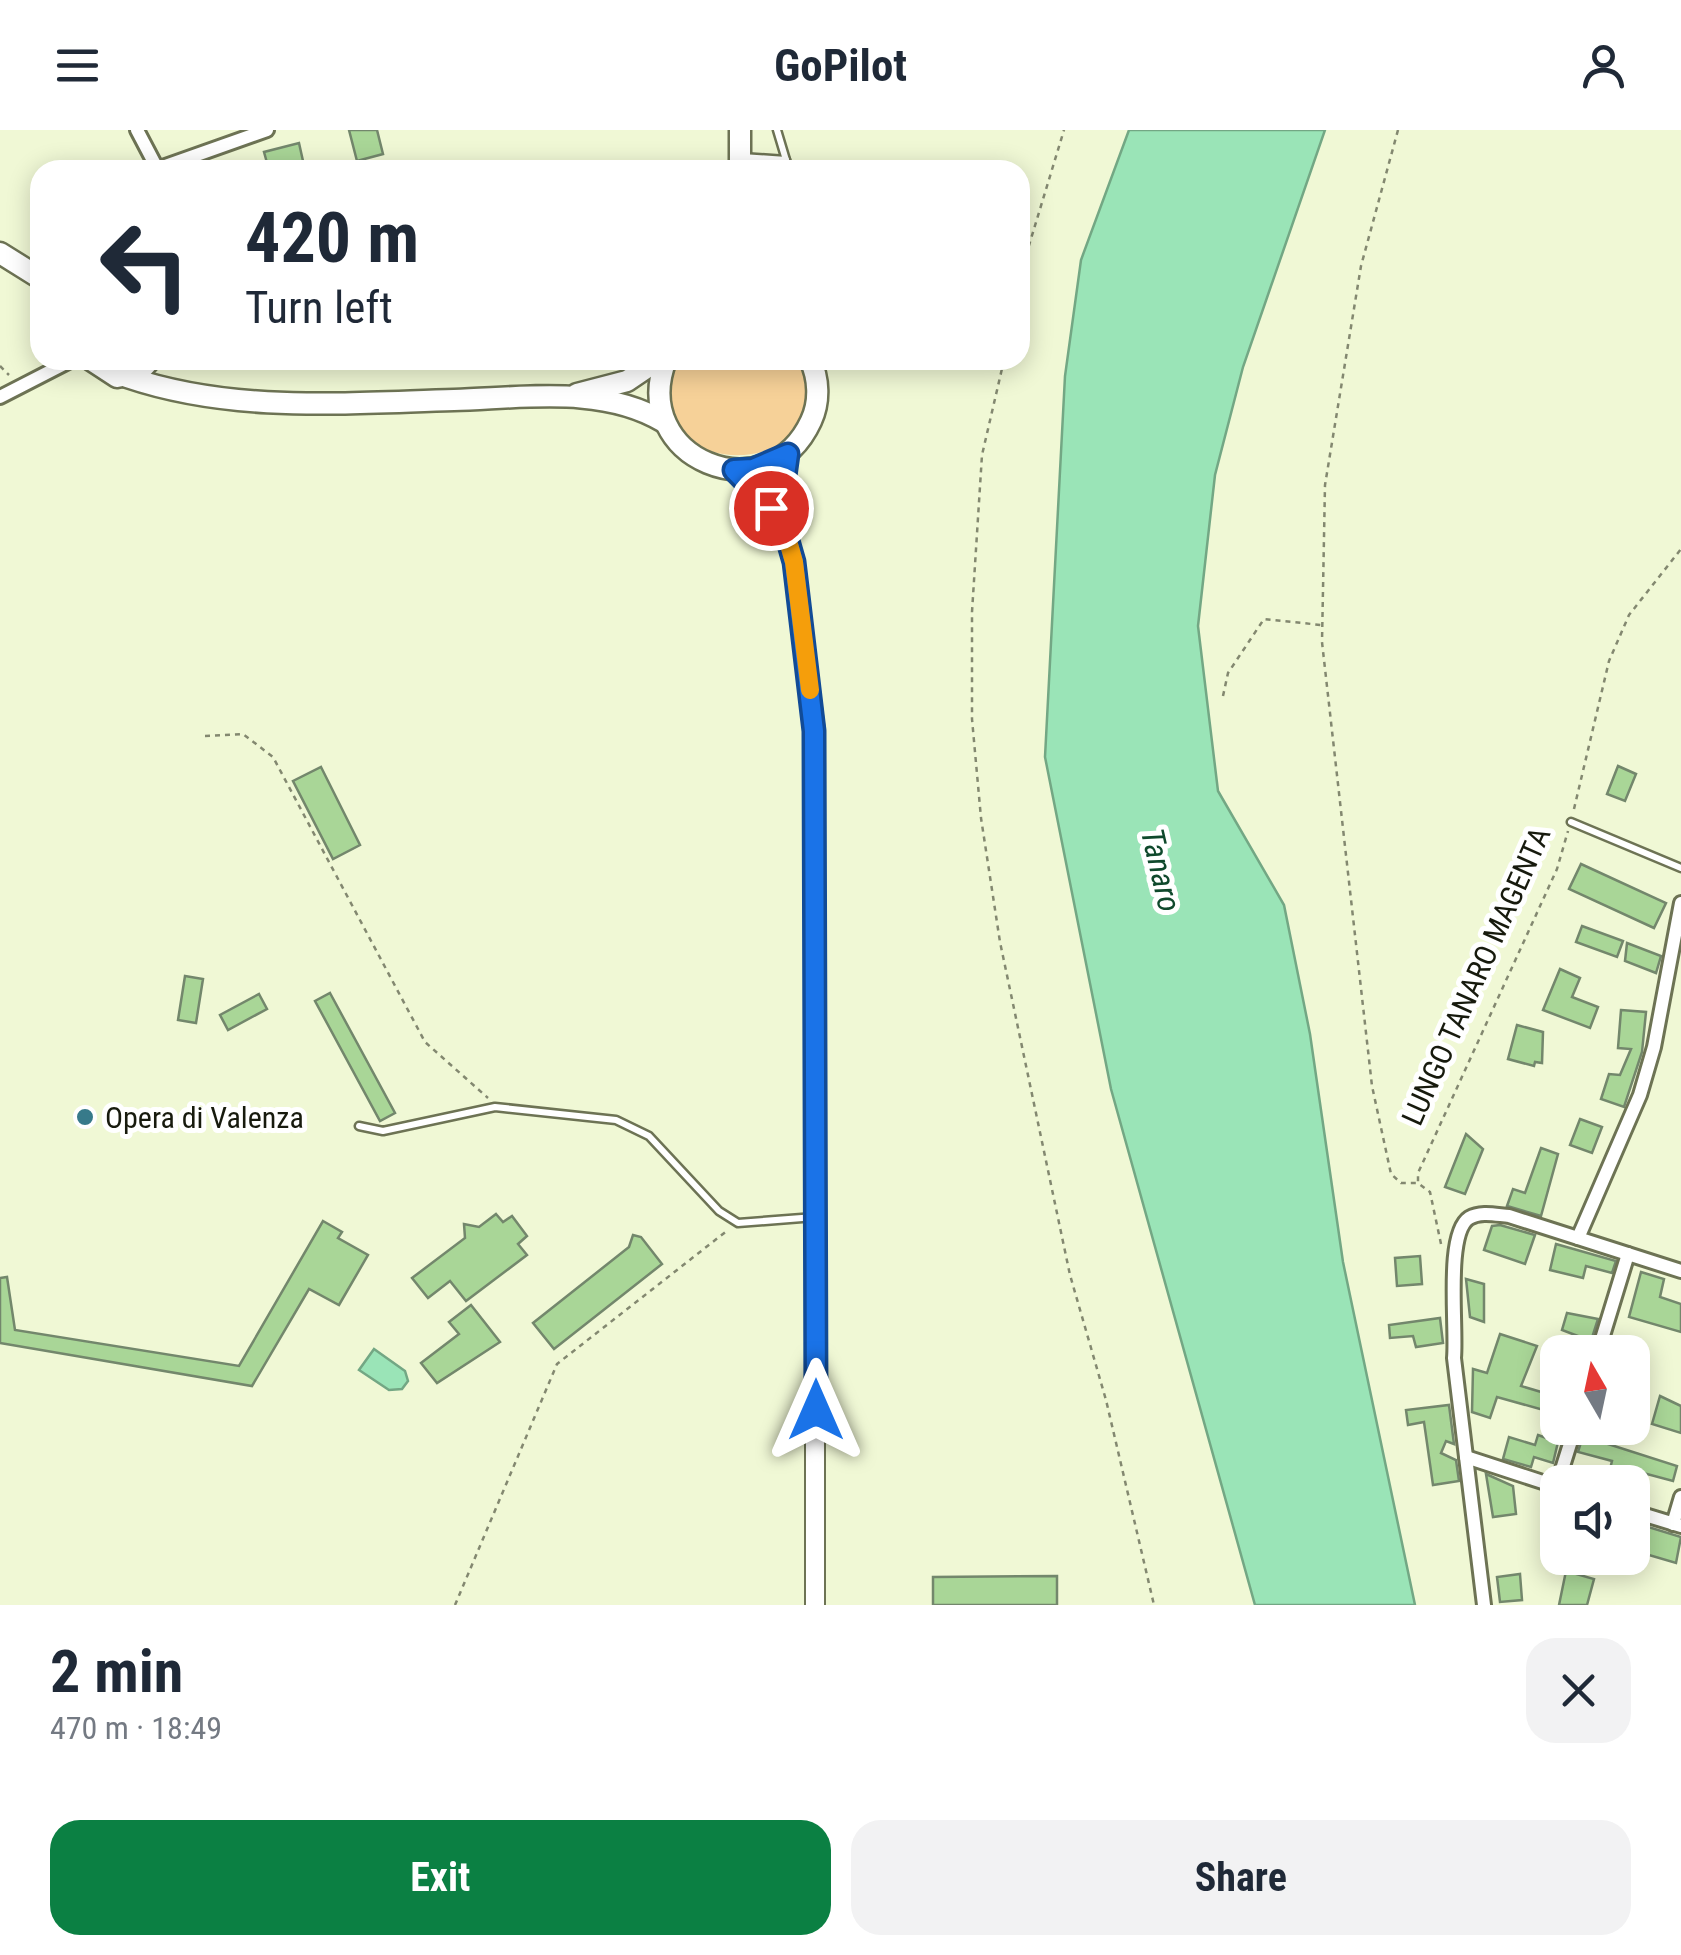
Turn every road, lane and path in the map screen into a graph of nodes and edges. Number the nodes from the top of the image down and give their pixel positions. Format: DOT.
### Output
graph roads {
  1 [pos="137,130"];
  2 [pos="267,130"];
  3 [pos="740,130"];
  4 [pos="776,130"];
  5 [pos="1064,130"];
  6 [pos="1398,130"];
  7 [pos="153,160"];
  8 [pos="185,160"];
  9 [pos="740,160"];
  10 [pos="786,160"];
  11 [pos="1030,241"];
  12 [pos="0,254"];
  13 [pos="30,272"];
  14 [pos="53,370"];
  15 [pos="103,370"];
  16 [pos="137,370"];
  17 [pos="162,370"];
  18 [pos="643,370"];
  19 [pos="664,370"];
  20 [pos="815,370"];
  21 [pos="1002,370"];
  22 [pos="127,377"];
  23 [pos="566,396"];
  24 [pos="0,397"];
  25 [pos="211,397"];
  26 [pos="664,422"];
  27 [pos="788,454"];
  28 [pos="734,470"];
  29 [pos="784,527"];
  30 [pos="1681,549"];
  31 [pos="1322,625"];
  32 [pos="1222,696"];
  33 [pos="205,736"];
  34 [pos="1571,822"];
  35 [pos="1681,868"];
  36 [pos="1681,903"];
  37 [pos="494,1102"];
  38 [pos="514,1108"];
  39 [pos="359,1126"];
  40 [pos="1418,1183"];
  41 [pos="816,1217"];
  42 [pos="720,1236"];
  43 [pos="1578,1238"];
  44 [pos="1628,1254"];
  45 [pos="1453,1255"];
  46 [pos="1681,1272"];
  47 [pos="1603,1335"];
  48 [pos="1466,1458"];
  49 [pos="1540,1480"];
  50 [pos="1681,1496"];
  51 [pos="1650,1516"];
  52 [pos="1677,1525"];
  53 [pos="455,1605"];
  54 [pos="815,1605"];
  55 [pos="1154,1605"];
  56 [pos="1484,1605"];
  1 -- 7 [label="street"];
  2 -- 8 [label="street"];
  3 -- 9 [label="main road"];
  4 -- 10 [label="lane"];
  5 -- 11 [label="path"];
  6 -- 31 [label="path"];
  12 -- 13 [label="main road"];
  14 -- 24 [label="street"];
  15 -- 22 [label="main road"];
  16 -- 22 [label="main road"];
  17 -- 25 [label="main road"];
  18 -- 23 [label="main road"];
  19 -- 26 [label="main road"];
  20 -- 27 [label="main road"];
  21 -- 55 [label="path"];
  22 -- 25 [label="main road"];
  23 -- 25 [label="main road"];
  23 -- 26 [label="main road"];
  26 -- 28 [label="main road"];
  27 -- 28 [label="main road"];
  27 -- 29 [label="main road"];
  28 -- 29 [label="main road"];
  29 -- 41 [label="main road"];
  30 -- 34 [label="path, LUNGO TANARO MAGENTA"];
  31 -- 32 [label="path"];
  31 -- 40 [label="path"];
  33 -- 37 [label="path"];
  34 -- 35 [label="lane"];
  34 -- 40 [label="path, LUNGO TANARO MAGENTA"];
  36 -- 43 [label="street"];
  37 -- 38 [label="lane"];
  38 -- 39 [label="lane"];
  38 -- 41 [label="lane"];
  40 -- 45 [label="path"];
  41 -- 54 [label="main road"];
  42 -- 53 [label="path"];
  43 -- 44 [label="street"];
  43 -- 45 [label="street"];
  44 -- 46 [label="street"];
  44 -- 47 [label="street"];
  45 -- 48 [label="street"];
  48 -- 49 [label="street"];
  48 -- 56 [label="street"];
  50 -- 52 [label="street"];
  51 -- 52 [label="street"];
}
